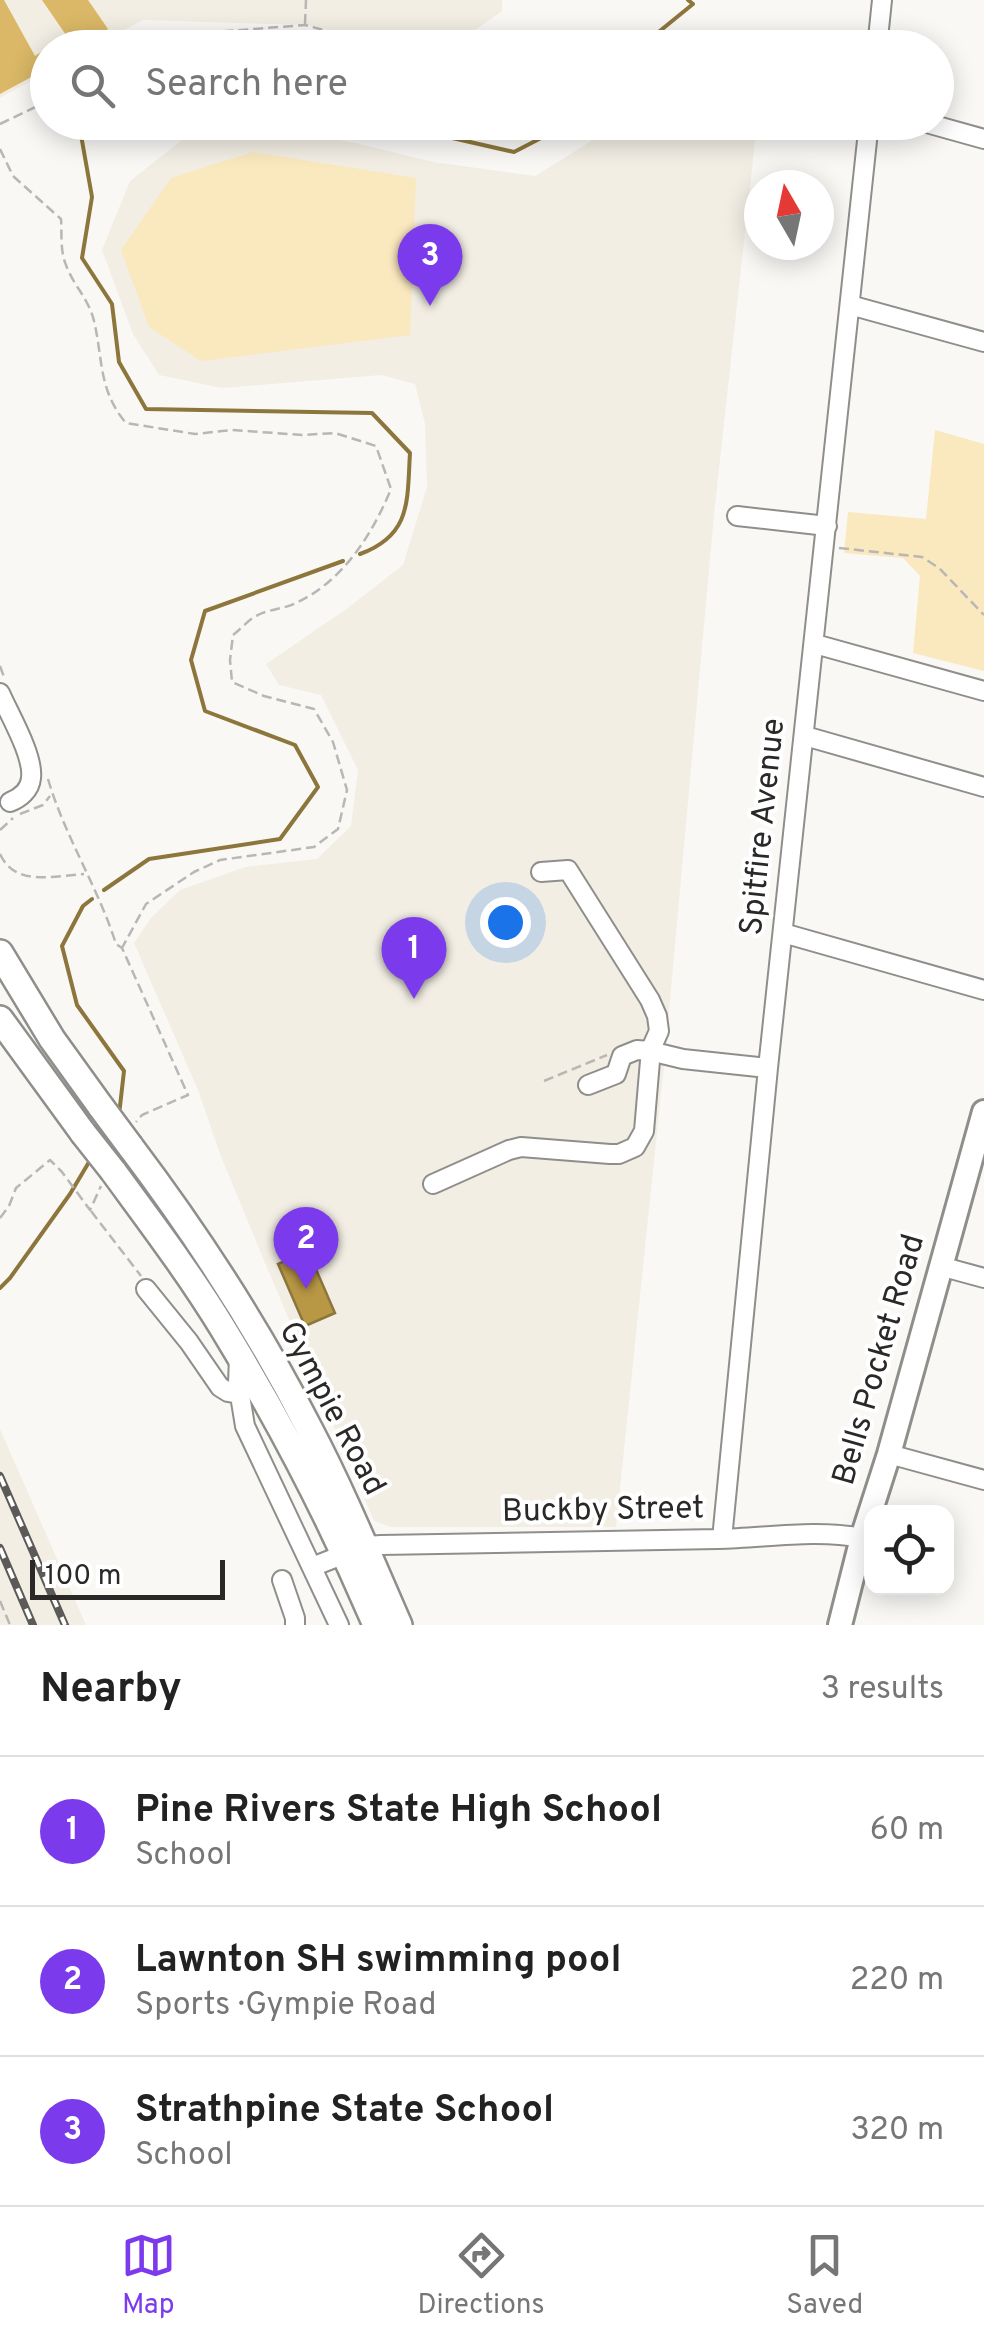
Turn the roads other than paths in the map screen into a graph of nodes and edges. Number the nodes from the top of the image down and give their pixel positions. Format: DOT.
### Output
graph roads {
  1 [pos="882,0"];
  2 [pos="879,30"];
  3 [pos="954,131"];
  4 [pos="984,139"];
  5 [pos="867,140"];
  6 [pos="850,305"];
  7 [pos="984,342"];
  8 [pos="736,516"];
  9 [pos="828,526"];
  10 [pos="814,644"];
  11 [pos="984,692"];
  12 [pos="0,693"];
  13 [pos="804,736"];
  14 [pos="984,786"];
  15 [pos="10,802"];
  16 [pos="541,872"];
  17 [pos="783,933"];
  18 [pos="0,954"];
  19 [pos="984,990"];
  20 [pos="0,1019"];
  21 [pos="650,1051"];
  22 [pos="768,1068"];
  23 [pos="588,1086"];
  24 [pos="984,1112"];
  25 [pos="157,1181"];
  26 [pos="434,1184"];
  27 [pos="138,1205"];
  28 [pos="940,1266"];
  29 [pos="984,1278"];
  30 [pos="146,1289"];
  31 [pos="240,1356"];
  32 [pos="239,1394"];
  33 [pos="889,1454"];
  34 [pos="984,1480"];
  35 [pos="862,1538"];
  36 [pos="722,1539"];
  37 [pos="354,1550"];
  38 [pos="312,1567"];
  39 [pos="282,1580"];
  40 [pos="295,1625"];
  41 [pos="338,1625"];
  42 [pos="376,1625"];
  43 [pos="399,1625"];
  44 [pos="840,1625"];
  1 -- 2 [label="street"];
  3 -- 4 [label="street"];
  5 -- 6 [label="street, Spitfire Avenue"];
  6 -- 7 [label="street"];
  6 -- 9 [label="street, Spitfire Avenue"];
  8 -- 9 [label="street"];
  9 -- 10 [label="street, Spitfire Avenue"];
  10 -- 11 [label="street"];
  10 -- 13 [label="street, Spitfire Avenue"];
  12 -- 15 [label="street"];
  13 -- 14 [label="street"];
  13 -- 17 [label="street, Spitfire Avenue"];
  16 -- 21 [label="street"];
  17 -- 19 [label="street"];
  17 -- 22 [label="street, Spitfire Avenue"];
  18 -- 25 [label="highway, Gympie Road, bridge"];
  20 -- 27 [label="highway, Gympie Road, bridge"];
  21 -- 22 [label="street"];
  21 -- 23 [label="street"];
  21 -- 26 [label="street"];
  22 -- 36 [label="street, Spitfire Avenue"];
  24 -- 28 [label="main road, Bells Pocket Road"];
  25 -- 27 [label="street"];
  25 -- 37 [label="highway, Gympie Road"];
  27 -- 31 [label="highway, Gympie Road"];
  28 -- 29 [label="street"];
  28 -- 33 [label="main road, Bells Pocket Road"];
  30 -- 32 [label="street"];
  31 -- 32 [label="street, Gympie Road"];
  31 -- 37 [label="highway, Gympie Road"];
  32 -- 38 [label="street, Gympie Road"];
  33 -- 34 [label="street"];
  33 -- 35 [label="main road, Bells Pocket Road"];
  35 -- 36 [label="street, Buckby Street"];
  35 -- 44 [label="main road, Bells Pocket Road"];
  36 -- 37 [label="street, Buckby Street"];
  37 -- 38 [label="street"];
  37 -- 42 [label="highway, Gympie Road"];
  37 -- 43 [label="highway, Gympie Road"];
  38 -- 41 [label="street, Gympie Road"];
  39 -- 40 [label="street"];
}
